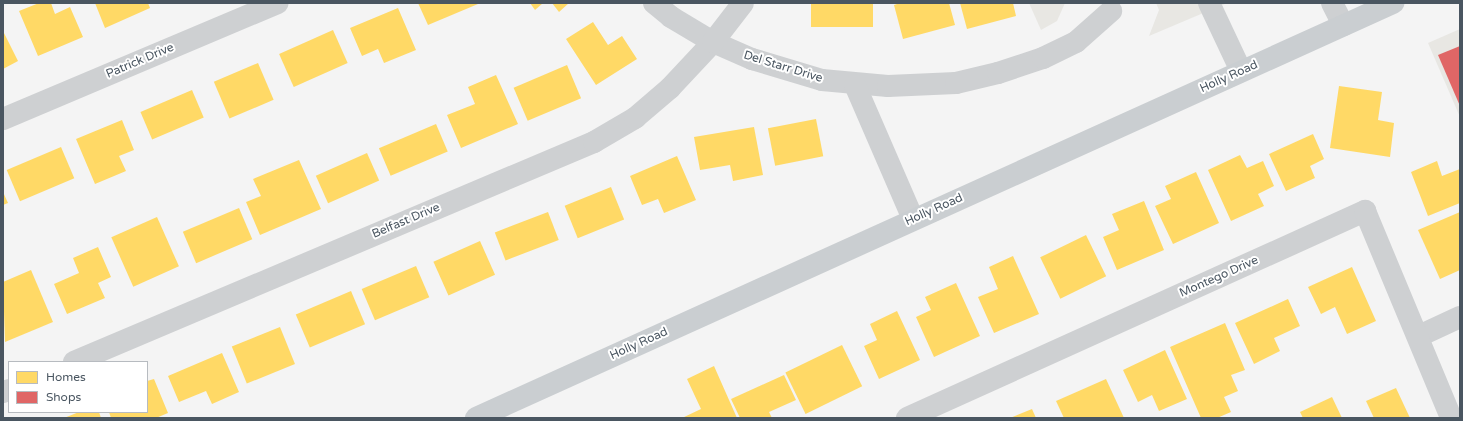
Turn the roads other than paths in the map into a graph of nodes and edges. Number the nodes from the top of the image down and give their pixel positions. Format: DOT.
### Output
graph roads {
  1 [pos="277,3"];
  2 [pos="654,3"];
  3 [pos="743,3"];
  4 [pos="1209,3"];
  5 [pos="1332,3"];
  6 [pos="1393,3"];
  7 [pos="1111,11"];
  8 [pos="1343,26"];
  9 [pos="713,42"];
  10 [pos="1241,71"];
  11 [pos="855,85"];
  12 [pos="3,118"];
  13 [pos="913,219"];
  14 [pos="1460,317"];
  15 [pos="1419,336"];
  16 [pos="76,361"];
  17 [pos="476,418"];
  18 [pos="907,418"];
  19 [pos="1451,418"];
  1 -- 12 [label="street, Patrick Drive"];
  2 -- 9 [label="street, Del Starr Drive"];
  3 -- 9 [label="street"];
  4 -- 10 [label="street"];
  5 -- 8 [label="street"];
  6 -- 8 [label="main road, Holly Road"];
  7 -- 11 [label="street, Del Starr Drive"];
  8 -- 10 [label="main road, Holly Road"];
  9 -- 11 [label="street, Del Starr Drive"];
  9 -- 16 [label="street, Belfast Drive"];
  10 -- 13 [label="main road, Holly Road"];
  11 -- 13 [label="street"];
  13 -- 17 [label="main road, Holly Road"];
  14 -- 15 [label="street"];
  15 -- 18 [label="street, Montego Drive"];
  15 -- 19 [label="street"];
}
